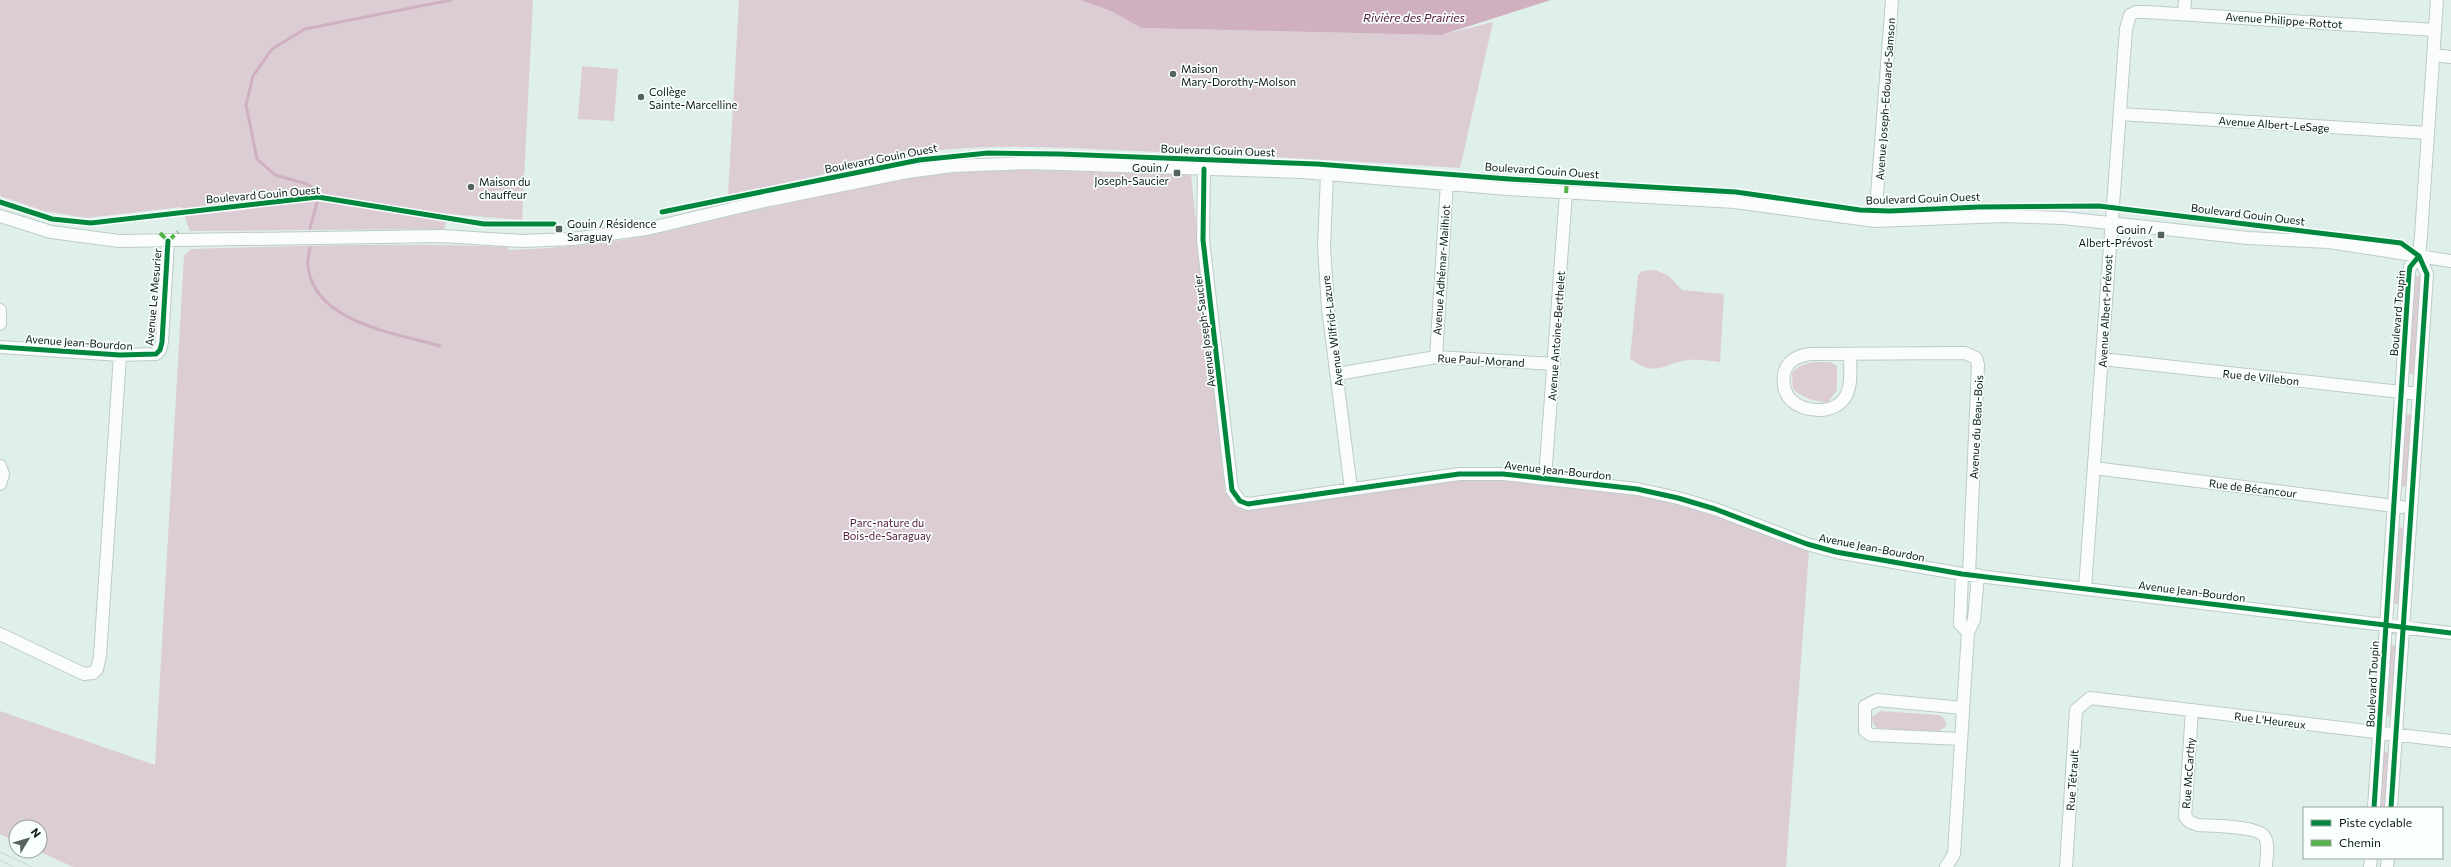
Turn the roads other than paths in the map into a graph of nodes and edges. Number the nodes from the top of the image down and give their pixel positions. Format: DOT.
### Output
graph roads {
  1 [pos="1892,0"];
  2 [pos="2185,0"];
  3 [pos="2437,0"];
  4 [pos="2133,13"];
  5 [pos="2184,14"];
  6 [pos="2435,30"];
  7 [pos="2433,55"];
  8 [pos="2451,57"];
  9 [pos="2120,114"];
  10 [pos="2428,133"];
  11 [pos="1204,169"];
  12 [pos="1327,174"];
  13 [pos="1447,183"];
  14 [pos="1566,193"];
  15 [pos="0,216"];
  16 [pos="1875,221"];
  17 [pos="2112,222"];
  18 [pos="168,241"];
  19 [pos="2419,256"];
  20 [pos="2451,261"];
  21 [pos="0,310"];
  22 [pos="0,324"];
  23 [pos="0,347"];
  24 [pos="156,354"];
  25 [pos="1850,354"];
  26 [pos="120,355"];
  27 [pos="1436,357"];
  28 [pos="2102,359"];
  29 [pos="1554,364"];
  30 [pos="1337,374"];
  31 [pos="2401,392"];
  32 [pos="2419,394"];
  33 [pos="0,466"];
  34 [pos="2094,468"];
  35 [pos="1545,478"];
  36 [pos="0,484"];
  37 [pos="1351,488"];
  38 [pos="1232,490"];
  39 [pos="2395,506"];
  40 [pos="2412,508"];
  41 [pos="1970,574"];
  42 [pos="2085,588"];
  43 [pos="2386,624"];
  44 [pos="2403,626"];
  45 [pos="2451,633"];
  46 [pos="0,634"];
  47 [pos="2090,698"];
  48 [pos="1963,708"];
  49 [pos="2192,710"];
  50 [pos="2379,733"];
  51 [pos="2397,734"];
  52 [pos="1961,739"];
  53 [pos="2451,741"];
  54 [pos="2374,807"];
  55 [pos="2391,807"];
  56 [pos="1946,867"];
  57 [pos="2066,867"];
  58 [pos="2266,867"];
  1 -- 16 [label="street, Avenue Joseph-Edouard-Samson"];
  2 -- 5 [label="street"];
  3 -- 6 [label="street, Boulevard Toupin"];
  4 -- 5 [label="street, Avenue Philippe-Rottot"];
  4 -- 9 [label="street, Avenue Albert-Prévost"];
  5 -- 6 [label="street, Avenue Philippe-Rottot"];
  6 -- 7 [label="street, Boulevard Toupin"];
  7 -- 8 [label="street"];
  7 -- 10 [label="street, Boulevard Toupin"];
  9 -- 10 [label="street, Avenue Albert-LeSage"];
  9 -- 17 [label="street, Avenue Albert-Prévost"];
  10 -- 19 [label="street, Boulevard Toupin"];
  11 -- 12 [label="street, Boulevard Gouin Ouest"];
  11 -- 18 [label="street, Boulevard Gouin Ouest"];
  11 -- 38 [label="street, Avenue Joseph-Saucier"];
  12 -- 13 [label="street, Boulevard Gouin Ouest"];
  12 -- 30 [label="street, Avenue Wilfrid-Lazure"];
  13 -- 14 [label="street, Boulevard Gouin Ouest"];
  13 -- 27 [label="street, Avenue Adhémar-Mailhiot"];
  14 -- 16 [label="street, Boulevard Gouin Ouest"];
  14 -- 29 [label="street, Avenue Antoine-Berthelet"];
  15 -- 18 [label="street, Boulevard Gouin Ouest"];
  16 -- 17 [label="street, Boulevard Gouin Ouest"];
  17 -- 19 [label="street, Boulevard Gouin Ouest"];
  17 -- 28 [label="street, Avenue Albert-Prévost"];
  18 -- 24 [label="street, Avenue Le Mesurier"];
  19 -- 20 [label="street, Boulevard Gouin Ouest"];
  19 -- 31 [label="street, Boulevard Toupin"];
  19 -- 32 [label="street, Boulevard Toupin"];
  21 -- 22 [label="street"];
  23 -- 26 [label="street, Avenue Jean-Bourdon"];
  24 -- 26 [label="street, Avenue Jean-Bourdon"];
  25 -- 25 [label="street, Avenue du Beau-Bois"];
  25 -- 41 [label="street, Avenue du Beau-Bois"];
  26 -- 46 [label="street"];
  27 -- 29 [label="street, Rue Paul-Morand"];
  27 -- 30 [label="street, Rue Paul-Morand"];
  28 -- 31 [label="street, Rue de Villebon"];
  28 -- 34 [label="street, Avenue Albert-Prévost"];
  29 -- 35 [label="street, Avenue Antoine-Berthelet"];
  30 -- 37 [label="street, Avenue Wilfrid-Lazure"];
  31 -- 32 [label="street, Rue de Villebon"];
  31 -- 39 [label="street, Boulevard Toupin"];
  32 -- 40 [label="street, Boulevard Toupin"];
  33 -- 36 [label="street"];
  34 -- 39 [label="street, Rue de Bécancour"];
  34 -- 42 [label="street, Avenue Albert-Prévost"];
  35 -- 37 [label="street, Avenue Jean-Bourdon"];
  35 -- 41 [label="street, Avenue Jean-Bourdon"];
  37 -- 38 [label="street, Avenue Jean-Bourdon"];
  39 -- 40 [label="street, Rue de Bécancour"];
  39 -- 43 [label="street, Boulevard Toupin"];
  40 -- 44 [label="street, Boulevard Toupin"];
  41 -- 42 [label="street, Avenue Jean-Bourdon"];
  41 -- 48 [label="street, Avenue du Beau-Bois"];
  42 -- 43 [label="street, Avenue Jean-Bourdon"];
  43 -- 44 [label="street, Avenue Jean-Bourdon"];
  43 -- 50 [label="street, Boulevard Toupin"];
  44 -- 45 [label="street, Avenue Jean-Bourdon"];
  44 -- 51 [label="street, Boulevard Toupin"];
  47 -- 49 [label="street, Rue L'Heureux"];
  47 -- 57 [label="street, Rue Tétrault"];
  48 -- 52 [label="street, Avenue du Beau-Bois"];
  48 -- 52 [label="street"];
  49 -- 50 [label="street, Rue L'Heureux"];
  49 -- 58 [label="street, Rue McCarthy"];
  50 -- 51 [label="street, Rue L'Heureux"];
  50 -- 54 [label="street, Boulevard Toupin"];
  51 -- 53 [label="street, Rue L'Heureux"];
  51 -- 55 [label="street, Boulevard Toupin"];
  52 -- 56 [label="street, Avenue du Beau-Bois"];
}
